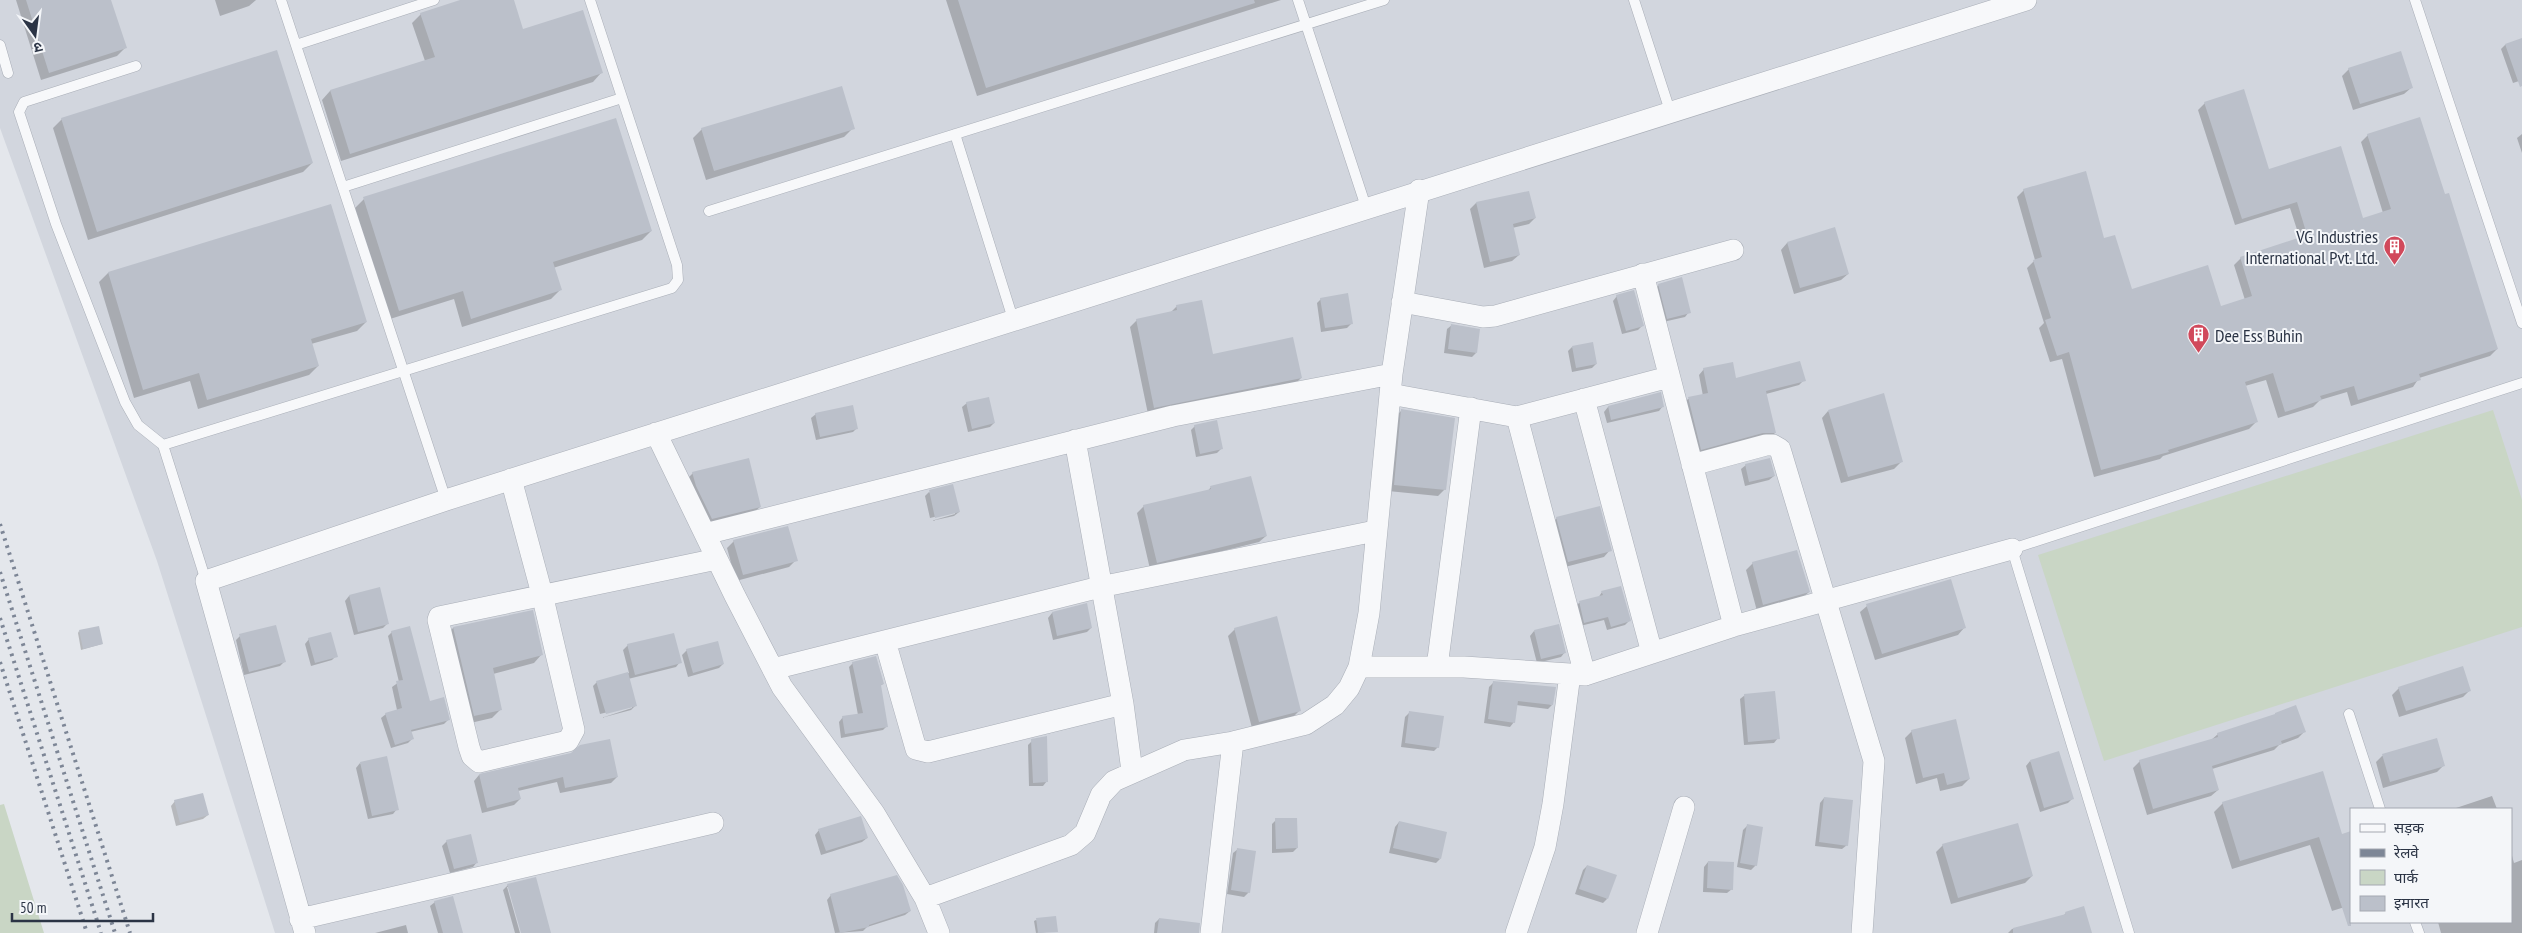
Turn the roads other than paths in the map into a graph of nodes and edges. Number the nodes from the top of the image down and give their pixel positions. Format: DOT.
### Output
graph roads {
  1 [pos="281,0"];
  2 [pos="434,0"];
  3 [pos="590,0"];
  4 [pos="1298,0"];
  5 [pos="1384,0"];
  6 [pos="1634,0"];
  7 [pos="2026,0"];
  8 [pos="2416,0"];
  9 [pos="1305,24"];
  10 [pos="296,45"];
  11 [pos="0,46"];
  12 [pos="136,66"];
  13 [pos="8,73"];
  14 [pos="622,98"];
  15 [pos="1670,111"];
  16 [pos="955,134"];
  17 [pos="343,187"];
  18 [pos="1419,190"];
  19 [pos="1366,207"];
  20 [pos="709,211"];
  21 [pos="1733,250"];
  22 [pos="1643,274"];
  23 [pos="1402,302"];
  24 [pos="1013,319"];
  25 [pos="2522,324"];
  26 [pos="403,370"];
  27 [pos="1669,377"];
  28 [pos="2522,383"];
  29 [pos="1391,384"];
  30 [pos="1584,399"];
  31 [pos="1471,408"];
  32 [pos="1517,417"];
  33 [pos="656,433"];
  34 [pos="1076,440"];
  35 [pos="163,445"];
  36 [pos="1692,465"];
  37 [pos="511,479"];
  38 [pos="446,500"];
  39 [pos="1375,531"];
  40 [pos="705,534"];
  41 [pos="2012,549"];
  42 [pos="717,559"];
  43 [pos="206,581"];
  44 [pos="1100,588"];
  45 [pos="542,594"];
  46 [pos="1824,601"];
  47 [pos="1734,626"];
  48 [pos="885,641"];
  49 [pos="1652,653"];
  50 [pos="1436,666"];
  51 [pos="1359,667"];
  52 [pos="773,669"];
  53 [pos="1577,675"];
  54 [pos="1123,704"];
  55 [pos="2349,714"];
  56 [pos="1233,742"];
  57 [pos="1132,771"];
  58 [pos="1684,807"];
  59 [pos="2380,808"];
  60 [pos="712,823"];
  61 [pos="925,898"];
  62 [pos="303,926"];
  63 [pos="939,933"];
  64 [pos="1211,933"];
  65 [pos="1516,933"];
  66 [pos="1648,933"];
  67 [pos="1862,933"];
  68 [pos="2129,933"];
  1 -- 10 [label="lane"];
  2 -- 10 [label="lane"];
  3 -- 14 [label="lane"];
  4 -- 9 [label="lane"];
  5 -- 9 [label="lane"];
  6 -- 15 [label="lane"];
  7 -- 15 [label="street"];
  8 -- 25 [label="lane"];
  9 -- 16 [label="lane"];
  9 -- 19 [label="lane"];
  10 -- 17 [label="lane"];
  11 -- 13 [label="lane"];
  12 -- 35 [label="lane"];
  14 -- 17 [label="lane"];
  14 -- 26 [label="lane"];
  15 -- 18 [label="street"];
  16 -- 20 [label="lane"];
  16 -- 24 [label="lane"];
  17 -- 26 [label="lane"];
  18 -- 19 [label="street"];
  18 -- 23 [label="street"];
  19 -- 24 [label="street"];
  21 -- 22 [label="street"];
  22 -- 23 [label="street"];
  22 -- 27 [label="street"];
  23 -- 29 [label="street"];
  24 -- 33 [label="street"];
  26 -- 35 [label="lane"];
  26 -- 38 [label="lane"];
  27 -- 30 [label="street"];
  27 -- 36 [label="street"];
  28 -- 41 [label="lane"];
  29 -- 31 [label="street"];
  29 -- 34 [label="street"];
  29 -- 39 [label="street"];
  30 -- 32 [label="street"];
  30 -- 49 [label="street"];
  31 -- 32 [label="street"];
  31 -- 50 [label="street"];
  32 -- 53 [label="street"];
  33 -- 37 [label="street"];
  33 -- 40 [label="street"];
  34 -- 40 [label="street"];
  34 -- 44 [label="street"];
  35 -- 43 [label="lane"];
  36 -- 46 [label="street"];
  36 -- 47 [label="street"];
  37 -- 38 [label="street"];
  37 -- 45 [label="street"];
  38 -- 43 [label="street"];
  39 -- 44 [label="street"];
  39 -- 51 [label="street"];
  40 -- 42 [label="street"];
  41 -- 46 [label="street"];
  41 -- 68 [label="lane"];
  42 -- 45 [label="street"];
  42 -- 52 [label="street"];
  43 -- 62 [label="street"];
  44 -- 48 [label="street"];
  44 -- 54 [label="street"];
  45 -- 45 [label="street"];
  46 -- 47 [label="street"];
  46 -- 67 [label="street"];
  47 -- 49 [label="street"];
  48 -- 52 [label="street"];
  48 -- 54 [label="street"];
  49 -- 53 [label="street"];
  50 -- 51 [label="street"];
  50 -- 53 [label="street"];
  51 -- 56 [label="street"];
  52 -- 61 [label="street"];
  53 -- 65 [label="street"];
  54 -- 57 [label="street"];
  55 -- 59 [label="lane"];
  56 -- 57 [label="street"];
  56 -- 64 [label="street"];
  57 -- 61 [label="street"];
  58 -- 66 [label="street"];
  60 -- 62 [label="street"];
  61 -- 63 [label="street"];
}
